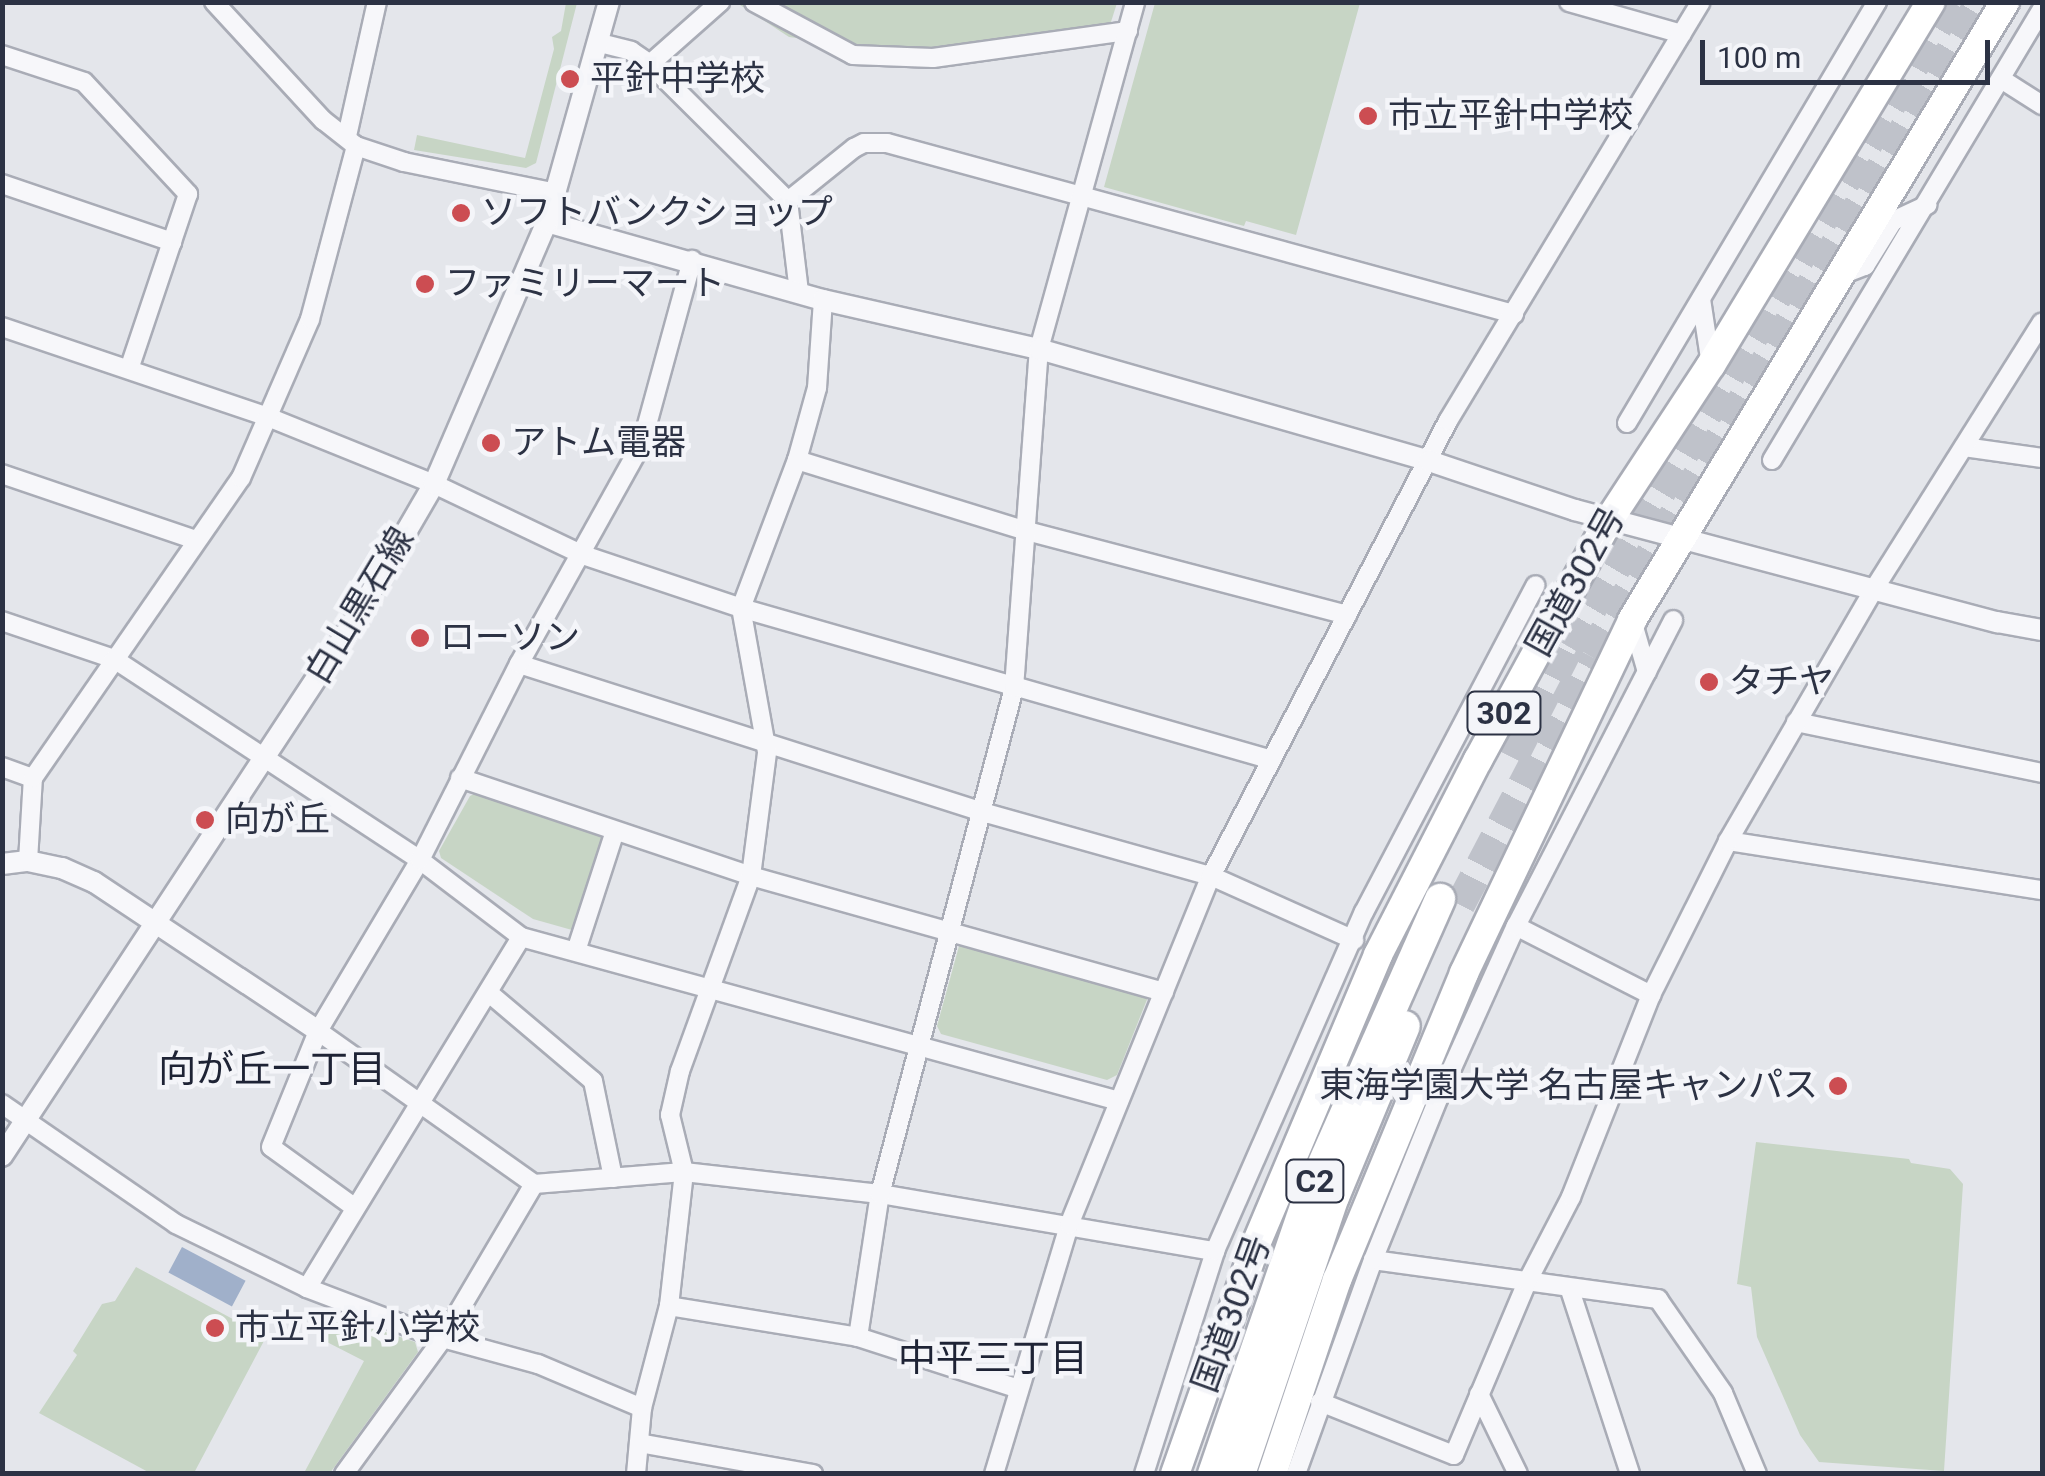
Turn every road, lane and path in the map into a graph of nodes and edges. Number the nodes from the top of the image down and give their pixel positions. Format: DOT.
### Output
graph roads {
  1 [pos="214,2"];
  2 [pos="377,2"];
  3 [pos="608,2"];
  4 [pos="720,2"];
  5 [pos="754,2"];
  6 [pos="1135,2"];
  7 [pos="1569,2"];
  8 [pos="1701,2"];
  9 [pos="1877,2"];
  10 [pos="1932,2"];
  11 [pos="2005,2"];
  12 [pos="2042,9"];
  13 [pos="1128,31"];
  14 [pos="1682,34"];
  15 [pos="600,43"];
  16 [pos="2,56"];
  17 [pos="650,64"];
  18 [pos="2001,79"];
  19 [pos="2042,105"];
  20 [pos="352,141"];
  21 [pos="2,184"];
  22 [pos="557,192"];
  23 [pos="1079,196"];
  24 [pos="788,201"];
  25 [pos="1927,204"];
  26 [pos="547,222"];
  27 [pos="172,242"];
  28 [pos="692,260"];
  29 [pos="1841,275"];
  30 [pos="798,292"];
  31 [pos="1701,299"];
  32 [pos="823,300"];
  33 [pos="1514,314"];
  34 [pos="2,327"];
  35 [pos="2040,330"];
  36 [pos="1039,350"];
  37 [pos="1711,365"];
  38 [pos="129,368"];
  39 [pos="268,418"];
  40 [pos="1627,423"];
  41 [pos="1964,446"];
  42 [pos="2042,458"];
  43 [pos="796,460"];
  44 [pos="1772,460"];
  45 [pos="1428,461"];
  46 [pos="2,474"];
  47 [pos="434,484"];
  48 [pos="1609,520"];
  49 [pos="1027,531"];
  50 [pos="1682,536"];
  51 [pos="196,540"];
  52 [pos="583,554"];
  53 [pos="1536,585"];
  54 [pos="1874,589"];
  55 [pos="741,608"];
  56 [pos="1348,615"];
  57 [pos="1632,620"];
  58 [pos="1673,620"];
  59 [pos="2,621"];
  60 [pos="2042,630"];
  61 [pos="114,658"];
  62 [pos="518,664"];
  63 [pos="1647,672"];
  64 [pos="1014,688"];
  65 [pos="1796,722"];
  66 [pos="765,744"];
  67 [pos="1448,752"];
  68 [pos="265,757"];
  69 [pos="1272,760"];
  70 [pos="1478,760"];
  71 [pos="2,768"];
  72 [pos="2042,773"];
  73 [pos="33,778"];
  74 [pos="460,778"];
  75 [pos="980,811"];
  76 [pos="614,831"];
  77 [pos="1728,841"];
  78 [pos="420,860"];
  79 [pos="28,862"];
  80 [pos="2,864"];
  81 [pos="751,876"];
  82 [pos="1212,876"];
  83 [pos="2042,890"];
  84 [pos="155,924"];
  85 [pos="1516,926"];
  86 [pos="947,929"];
  87 [pos="522,937"];
  88 [pos="1354,940"];
  89 [pos="576,951"];
  90 [pos="712,992"];
  91 [pos="1164,992"];
  92 [pos="489,993"];
  93 [pos="1652,995"];
  94 [pos="318,1032"];
  95 [pos="918,1049"];
  96 [pos="1119,1101"];
  97 [pos="2,1104"];
  98 [pos="421,1108"];
  99 [pos="26,1120"];
  100 [pos="2,1156"];
  101 [pos="684,1172"];
  102 [pos="614,1178"];
  103 [pos="534,1184"];
  104 [pos="880,1194"];
  105 [pos="354,1207"];
  106 [pos="1069,1225"];
  107 [pos="1215,1251"];
  108 [pos="1373,1260"];
  109 [pos="1527,1282"];
  110 [pos="307,1288"];
  111 [pos="1570,1290"];
  112 [pos="668,1306"];
  113 [pos="858,1337"];
  114 [pos="443,1338"];
  115 [pos="1020,1388"];
  116 [pos="1479,1394"];
  117 [pos="1320,1402"];
  118 [pos="642,1408"];
  119 [pos="639,1442"];
  120 [pos="352,1471"];
  121 [pos="636,1474"];
  122 [pos="813,1474"];
  123 [pos="994,1474"];
  124 [pos="1144,1474"];
  125 [pos="1176,1474"];
  126 [pos="1214,1474"];
  127 [pos="1240,1474"];
  128 [pos="1272,1474"];
  129 [pos="1296,1474"];
  130 [pos="1518,1474"];
  131 [pos="1630,1474"];
  132 [pos="1757,1474"];
  1 -- 20 [label="street"];
  2 -- 20 [label="street"];
  3 -- 15 [label="street, 白山黒石線"];
  4 -- 17 [label="street"];
  5 -- 13 [label="street"];
  6 -- 13 [label="street"];
  7 -- 14 [label="street"];
  8 -- 14 [label="street"];
  9 -- 31 [label="street"];
  10 -- 37 [label="highway, 国道302号 / 302"];
  11 -- 29 [label="highway, 国道302号 / 302"];
  12 -- 18 [label="street"];
  13 -- 23 [label="street"];
  14 -- 33 [label="street"];
  15 -- 17 [label="street"];
  15 -- 22 [label="street, 白山黒石線"];
  16 -- 27 [label="street"];
  17 -- 24 [label="street"];
  18 -- 19 [label="street"];
  18 -- 25 [label="street"];
  20 -- 22 [label="street"];
  20 -- 39 [label="street"];
  21 -- 27 [label="street"];
  22 -- 26 [label="street, 白山黒石線"];
  23 -- 24 [label="street"];
  23 -- 33 [label="street"];
  23 -- 36 [label="street"];
  24 -- 30 [label="street"];
  25 -- 29 [label="street"];
  25 -- 44 [label="street"];
  26 -- 28 [label="street"];
  26 -- 47 [label="street, 白山黒石線"];
  27 -- 38 [label="street"];
  28 -- 30 [label="street"];
  28 -- 52 [label="street"];
  29 -- 50 [label="highway, 国道302号 / 302"];
  30 -- 32 [label="street"];
  31 -- 37 [label="street"];
  31 -- 40 [label="street"];
  32 -- 36 [label="street"];
  32 -- 43 [label="street"];
  33 -- 45 [label="street"];
  34 -- 38 [label="street"];
  35 -- 41 [label="street"];
  36 -- 45 [label="street"];
  36 -- 49 [label="street"];
  37 -- 48 [label="highway, 国道302号 / 302"];
  38 -- 39 [label="street"];
  39 -- 47 [label="street"];
  39 -- 51 [label="street"];
  41 -- 42 [label="street"];
  41 -- 54 [label="street"];
  43 -- 49 [label="street"];
  43 -- 55 [label="street"];
  45 -- 48 [label="street"];
  45 -- 56 [label="street"];
  46 -- 51 [label="street"];
  47 -- 52 [label="street"];
  47 -- 68 [label="street, 白山黒石線"];
  48 -- 50 [label="street"];
  48 -- 70 [label="highway, 国道302号 / 302"];
  49 -- 56 [label="street"];
  49 -- 64 [label="street"];
  50 -- 54 [label="street"];
  50 -- 57 [label="highway, 国道302号 / 302"];
  51 -- 61 [label="street"];
  52 -- 55 [label="street"];
  52 -- 62 [label="street"];
  53 -- 67 [label="street"];
  54 -- 60 [label="street"];
  54 -- 65 [label="street"];
  55 -- 64 [label="street"];
  55 -- 66 [label="street"];
  56 -- 69 [label="street"];
  57 -- 63 [label="street"];
  57 -- 128 [label="highway, 国道302号 / 302"];
  58 -- 63 [label="street"];
  59 -- 61 [label="street"];
  61 -- 68 [label="street"];
  61 -- 73 [label="street"];
  62 -- 66 [label="street"];
  62 -- 74 [label="street"];
  63 -- 85 [label="street"];
  64 -- 69 [label="street"];
  64 -- 75 [label="street"];
  65 -- 72 [label="street"];
  65 -- 77 [label="street"];
  66 -- 75 [label="street"];
  66 -- 81 [label="street"];
  67 -- 70 [label="street"];
  67 -- 88 [label="street"];
  68 -- 78 [label="street"];
  68 -- 84 [label="street, 白山黒石線"];
  69 -- 82 [label="street"];
  70 -- 125 [label="highway, 国道302号 / 302"];
  71 -- 73 [label="street"];
  73 -- 79 [label="street"];
  74 -- 76 [label="street"];
  74 -- 78 [label="street"];
  75 -- 82 [label="street"];
  75 -- 86 [label="street"];
  76 -- 81 [label="street"];
  76 -- 89 [label="street"];
  77 -- 83 [label="street"];
  77 -- 93 [label="street"];
  78 -- 87 [label="street"];
  78 -- 94 [label="street"];
  79 -- 80 [label="street"];
  79 -- 84 [label="street"];
  81 -- 86 [label="street"];
  81 -- 90 [label="street"];
  82 -- 88 [label="street"];
  82 -- 91 [label="street"];
  84 -- 94 [label="street"];
  84 -- 99 [label="street, 白山黒石線"];
  85 -- 93 [label="street"];
  85 -- 108 [label="street"];
  86 -- 91 [label="street"];
  86 -- 95 [label="street"];
  87 -- 89 [label="street"];
  87 -- 92 [label="street"];
  88 -- 107 [label="street"];
  89 -- 90 [label="street"];
  90 -- 95 [label="street"];
  90 -- 101 [label="street"];
  91 -- 96 [label="street"];
  92 -- 98 [label="street"];
  92 -- 102 [label="street"];
  93 -- 109 [label="street"];
  94 -- 98 [label="street"];
  94 -- 105 [label="street"];
  95 -- 96 [label="street"];
  95 -- 104 [label="street"];
  96 -- 106 [label="street"];
  97 -- 99 [label="street"];
  98 -- 103 [label="street"];
  98 -- 105 [label="street"];
  99 -- 100 [label="street, 白山黒石線"];
  99 -- 110 [label="street"];
  101 -- 102 [label="street"];
  101 -- 104 [label="street"];
  101 -- 112 [label="street"];
  102 -- 103 [label="street"];
  103 -- 114 [label="street"];
  104 -- 106 [label="street"];
  104 -- 113 [label="street"];
  105 -- 110 [label="street"];
  106 -- 107 [label="street"];
  106 -- 115 [label="street"];
  107 -- 124 [label="street"];
  108 -- 109 [label="street"];
  108 -- 117 [label="street"];
  109 -- 111 [label="street"];
  109 -- 116 [label="street"];
  110 -- 114 [label="street"];
  111 -- 131 [label="street"];
  111 -- 132 [label="street"];
  112 -- 113 [label="street"];
  112 -- 118 [label="street"];
  113 -- 115 [label="street"];
  114 -- 118 [label="street"];
  114 -- 120 [label="street"];
  115 -- 123 [label="street"];
  116 -- 117 [label="street"];
  116 -- 130 [label="street"];
  117 -- 129 [label="street"];
  118 -- 119 [label="street"];
  119 -- 121 [label="street"];
  119 -- 122 [label="street"];
  126 -- 127 [label="highway, C2"];
}
